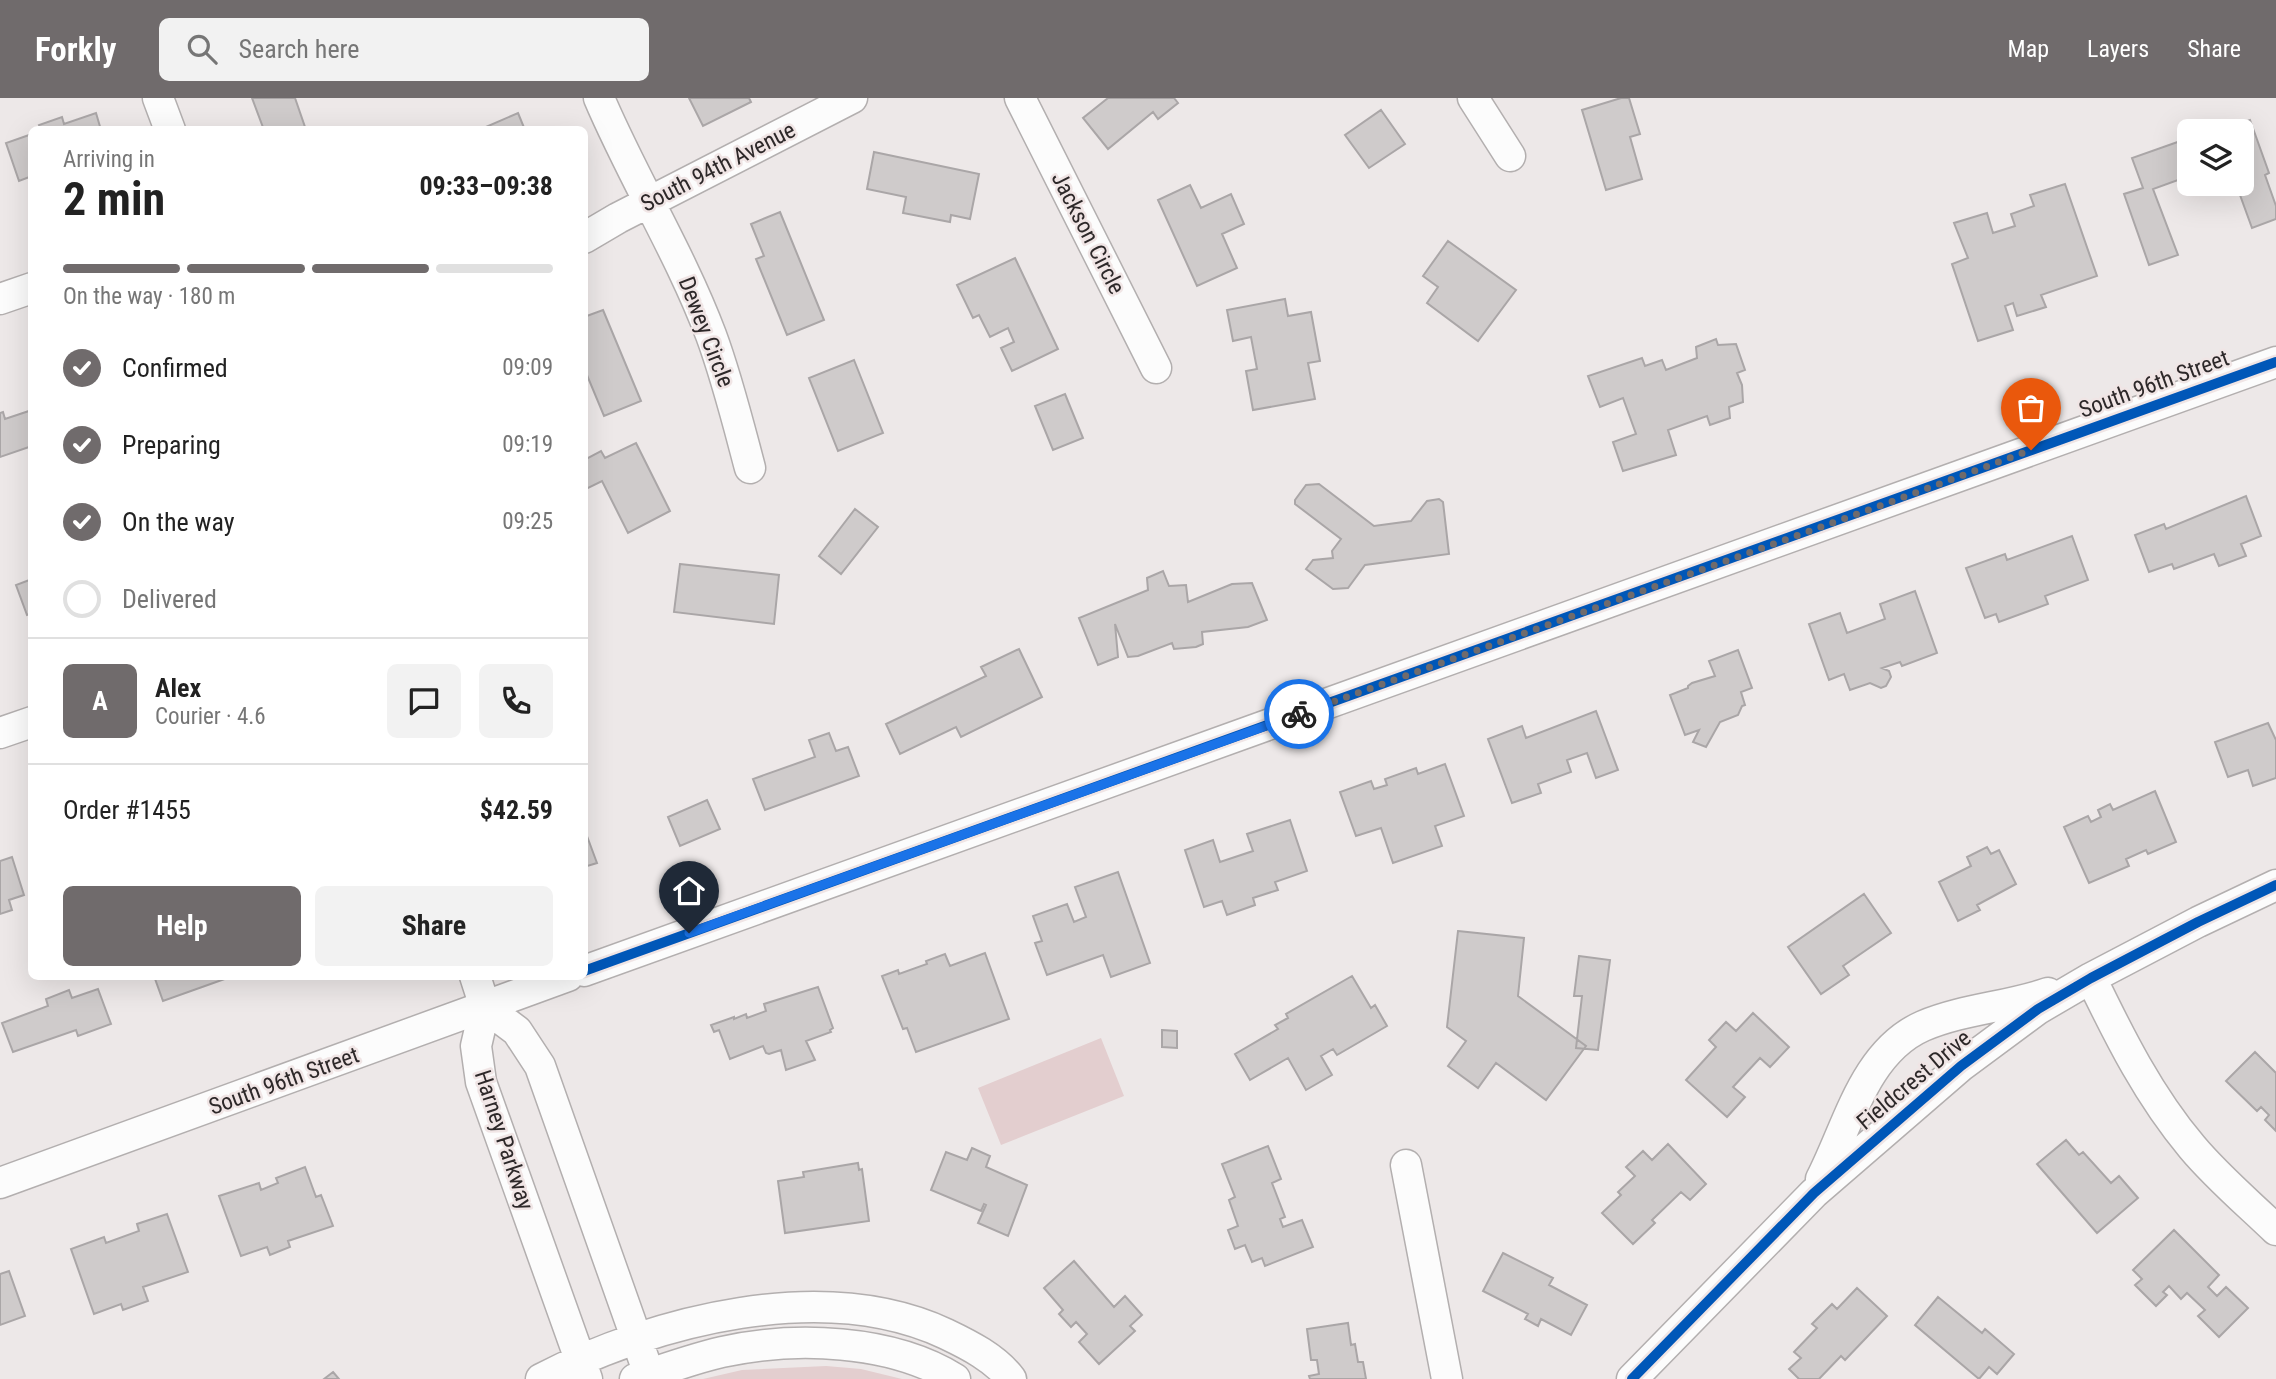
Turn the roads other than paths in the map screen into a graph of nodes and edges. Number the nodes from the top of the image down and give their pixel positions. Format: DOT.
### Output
graph roads {
  1 [pos="158,98"];
  2 [pos="599,98"];
  3 [pos="852,98"];
  4 [pos="1020,98"];
  5 [pos="1473,98"];
  6 [pos="168,126"];
  7 [pos="1510,156"];
  8 [pos="648,202"];
  9 [pos="588,236"];
  10 [pos="28,289"];
  11 [pos="0,299"];
  12 [pos="2276,362"];
  13 [pos="1156,368"];
  14 [pos="750,468"];
  15 [pos="28,723"];
  16 [pos="0,733"];
  17 [pos="2276,884"];
  18 [pos="588,970"];
  19 [pos="2091,978"];
  20 [pos="476,980"];
  21 [pos="557,980"];
  22 [pos="485,1007"];
  23 [pos="1406,1165"];
  24 [pos="0,1183"];
  25 [pos="1814,1193"];
  26 [pos="2276,1230"];
  27 [pos="637,1340"];
  28 [pos="584,1370"];
  29 [pos="642,1377"];
  30 [pos="541,1379"];
  31 [pos="955,1379"];
  32 [pos="1011,1379"];
  33 [pos="1447,1379"];
  34 [pos="1632,1379"];
  1 -- 6 [label="street"];
  2 -- 8 [label="street, Dewey Circle"];
  3 -- 8 [label="street, South 94th Avenue"];
  4 -- 13 [label="street, Jackson Circle"];
  5 -- 7 [label="street"];
  8 -- 9 [label="street, South 94th Avenue"];
  8 -- 14 [label="street, Dewey Circle"];
  10 -- 11 [label="street"];
  12 -- 18 [label="street, South 96th Street"];
  15 -- 16 [label="street"];
  17 -- 19 [label="street, Fieldcrest Drive"];
  19 -- 25 [label="street, Fieldcrest Drive"];
  19 -- 25 [label="street, Fieldcrest Drive"];
  19 -- 26 [label="street"];
  20 -- 22 [label="street"];
  21 -- 22 [label="street, South 96th Street"];
  22 -- 24 [label="street, South 96th Street"];
  22 -- 27 [label="street"];
  22 -- 28 [label="street, Harney Parkway"];
  23 -- 33 [label="street"];
  25 -- 34 [label="street, Fieldcrest Drive"];
  27 -- 28 [label="street"];
  27 -- 29 [label="street"];
  27 -- 32 [label="street"];
  28 -- 30 [label="street"];
  29 -- 31 [label="street"];
}
